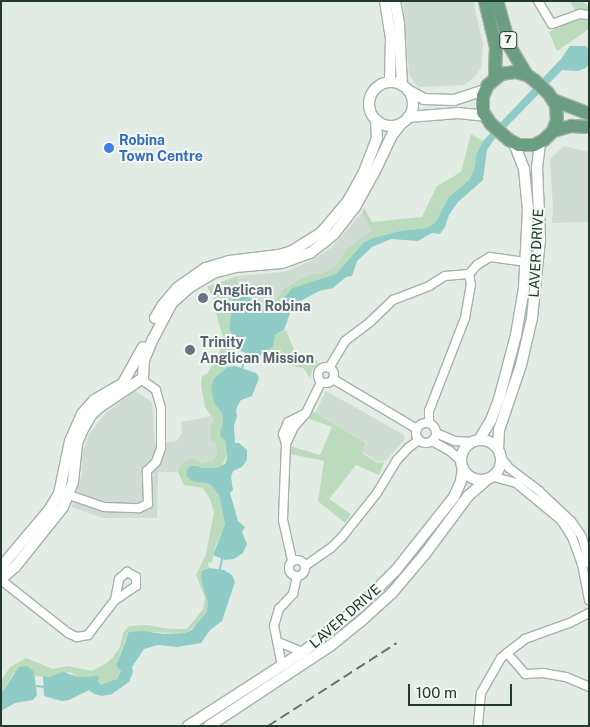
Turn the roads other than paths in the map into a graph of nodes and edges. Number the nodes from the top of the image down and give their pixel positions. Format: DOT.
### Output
graph roads {
  1 [pos="385,1"];
  2 [pos="395,1"];
  3 [pos="485,1"];
  4 [pos="497,1"];
  5 [pos="538,1"];
  6 [pos="588,15"];
  7 [pos="530,77"];
  8 [pos="495,78"];
  9 [pos="390,82"];
  10 [pos="405,87"];
  11 [pos="485,90"];
  12 [pos="550,96"];
  13 [pos="589,114"];
  14 [pos="376,120"];
  15 [pos="405,120"];
  16 [pos="488,120"];
  17 [pos="589,127"];
  18 [pos="553,131"];
  19 [pos="509,140"];
  20 [pos="540,143"];
  21 [pos="331,230"];
  22 [pos="527,262"];
  23 [pos="469,274"];
  24 [pos="328,368"];
  25 [pos="136,375"];
  26 [pos="333,380"];
  27 [pos="321,382"];
  28 [pos="428,423"];
  29 [pos="417,429"];
  30 [pos="434,437"];
  31 [pos="419,440"];
  32 [pos="476,441"];
  33 [pos="500,454"];
  34 [pos="462,464"];
  35 [pos="489,479"];
  36 [pos="69,494"];
  37 [pos="292,560"];
  38 [pos="589,563"];
  39 [pos="305,566"];
  40 [pos="1,567"];
  41 [pos="297,576"];
  42 [pos="1,579"];
  43 [pos="588,583"];
  44 [pos="115,600"];
  45 [pos="589,600"];
  46 [pos="589,613"];
  47 [pos="278,642"];
  48 [pos="303,652"];
  49 [pos="507,652"];
  50 [pos="282,666"];
  51 [pos="589,688"];
  52 [pos="188,726"];
  53 [pos="209,726"];
  54 [pos="478,726"];
  1 -- 9 [label="street"];
  2 -- 10 [label="street"];
  3 -- 8 [label="main road, 7"];
  4 -- 7 [label="main road, 7"];
  5 -- 6 [label="street"];
  7 -- 8 [label="main road"];
  7 -- 12 [label="main road, 7"];
  8 -- 11 [label="main road"];
  9 -- 10 [label="street"];
  9 -- 14 [label="street"];
  10 -- 11 [label="street"];
  10 -- 15 [label="street"];
  11 -- 16 [label="main road"];
  12 -- 13 [label="main road, 7"];
  12 -- 18 [label="main road"];
  14 -- 15 [label="street"];
  14 -- 21 [label="street"];
  15 -- 16 [label="street"];
  15 -- 21 [label="street"];
  16 -- 19 [label="main road"];
  17 -- 18 [label="main road"];
  18 -- 20 [label="main road"];
  19 -- 20 [label="main road"];
  19 -- 22 [label="street, LAVER DRIVE"];
  20 -- 33 [label="street, LAVER DRIVE"];
  21 -- 25 [label="street"];
  22 -- 23 [label="street"];
  22 -- 32 [label="street, LAVER DRIVE"];
  23 -- 24 [label="street"];
  23 -- 28 [label="street"];
  24 -- 26 [label="street"];
  24 -- 27 [label="street"];
  25 -- 36 [label="street"];
  25 -- 36 [label="street"];
  25 -- 40 [label="street"];
  26 -- 27 [label="street"];
  26 -- 29 [label="street"];
  27 -- 37 [label="street"];
  28 -- 29 [label="street"];
  28 -- 30 [label="street"];
  29 -- 31 [label="street"];
  30 -- 31 [label="street"];
  30 -- 32 [label="street"];
  30 -- 34 [label="street"];
  31 -- 39 [label="street"];
  32 -- 33 [label="street"];
  32 -- 34 [label="street"];
  33 -- 35 [label="street"];
  33 -- 38 [label="street"];
  34 -- 35 [label="street"];
  34 -- 48 [label="street, LAVER DRIVE"];
  35 -- 43 [label="street"];
  35 -- 53 [label="street, LAVER DRIVE"];
  36 -- 42 [label="street"];
  37 -- 39 [label="street"];
  37 -- 41 [label="street"];
  39 -- 41 [label="street"];
  41 -- 47 [label="street"];
  42 -- 44 [label="street"];
  43 -- 45 [label="street"];
  46 -- 49 [label="street"];
  47 -- 48 [label="street"];
  47 -- 50 [label="street"];
  48 -- 50 [label="street, LAVER DRIVE"];
  49 -- 51 [label="street"];
  49 -- 54 [label="street"];
  50 -- 52 [label="street, LAVER DRIVE"];
}
